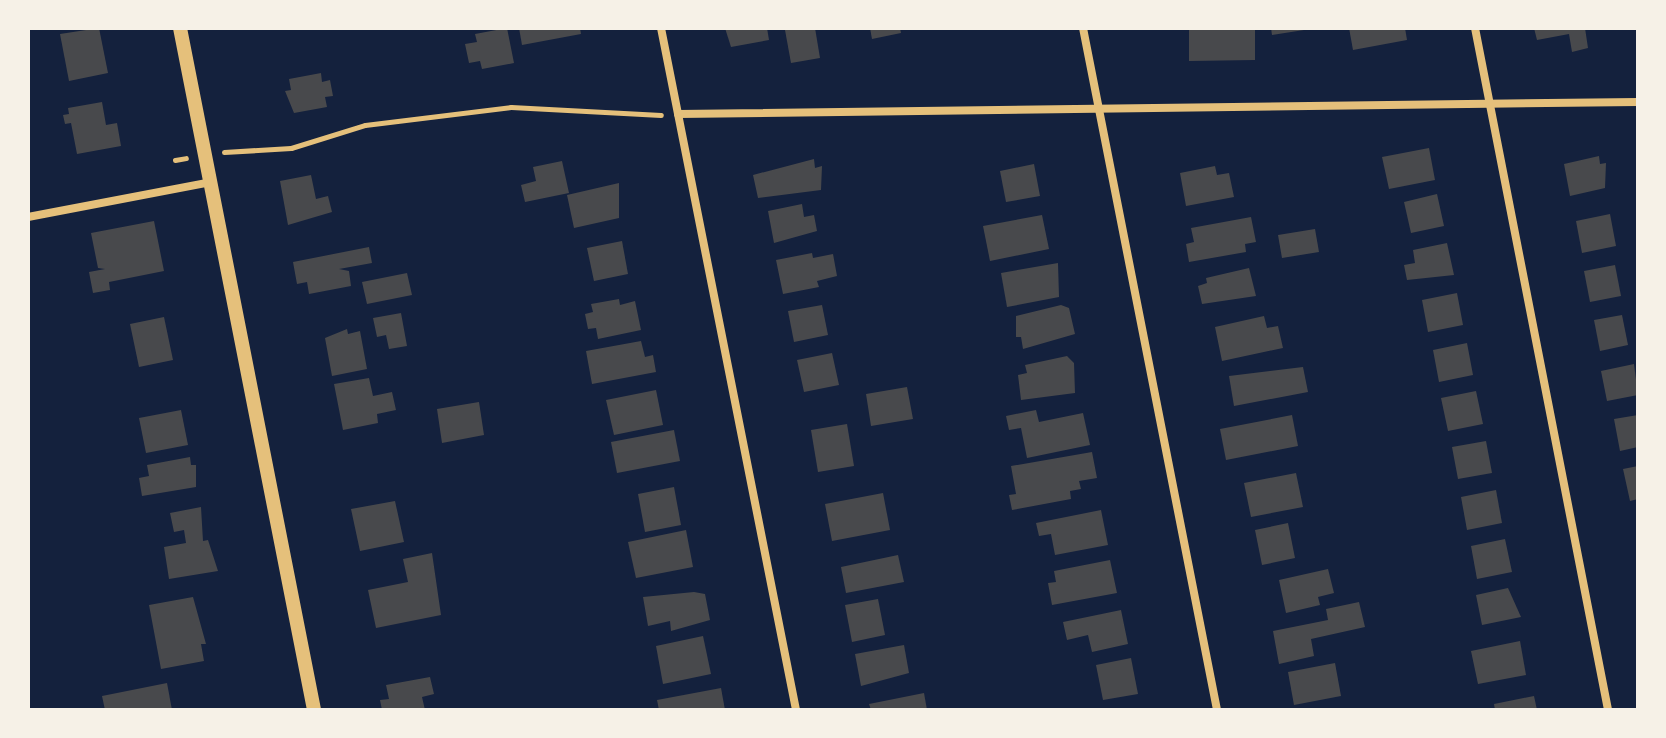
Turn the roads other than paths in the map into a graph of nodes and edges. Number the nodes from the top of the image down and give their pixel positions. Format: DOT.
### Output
graph roads {
  1 [pos="180,28"];
  2 [pos="661,28"];
  3 [pos="1083,28"];
  4 [pos="1475,28"];
  5 [pos="1638,102"];
  6 [pos="1099,106"];
  7 [pos="1490,106"];
  8 [pos="678,114"];
  9 [pos="211,182"];
  10 [pos="28,217"];
  11 [pos="314,710"];
  12 [pos="796,710"];
  13 [pos="1217,710"];
  14 [pos="1608,710"];
  1 -- 9 [label="street"];
  2 -- 8 [label="street"];
  3 -- 6 [label="street"];
  4 -- 7 [label="street"];
  5 -- 7 [label="street"];
  6 -- 7 [label="street"];
  6 -- 8 [label="street"];
  6 -- 13 [label="street"];
  7 -- 14 [label="street"];
  8 -- 12 [label="street"];
  9 -- 10 [label="street"];
  9 -- 11 [label="street"];
}
